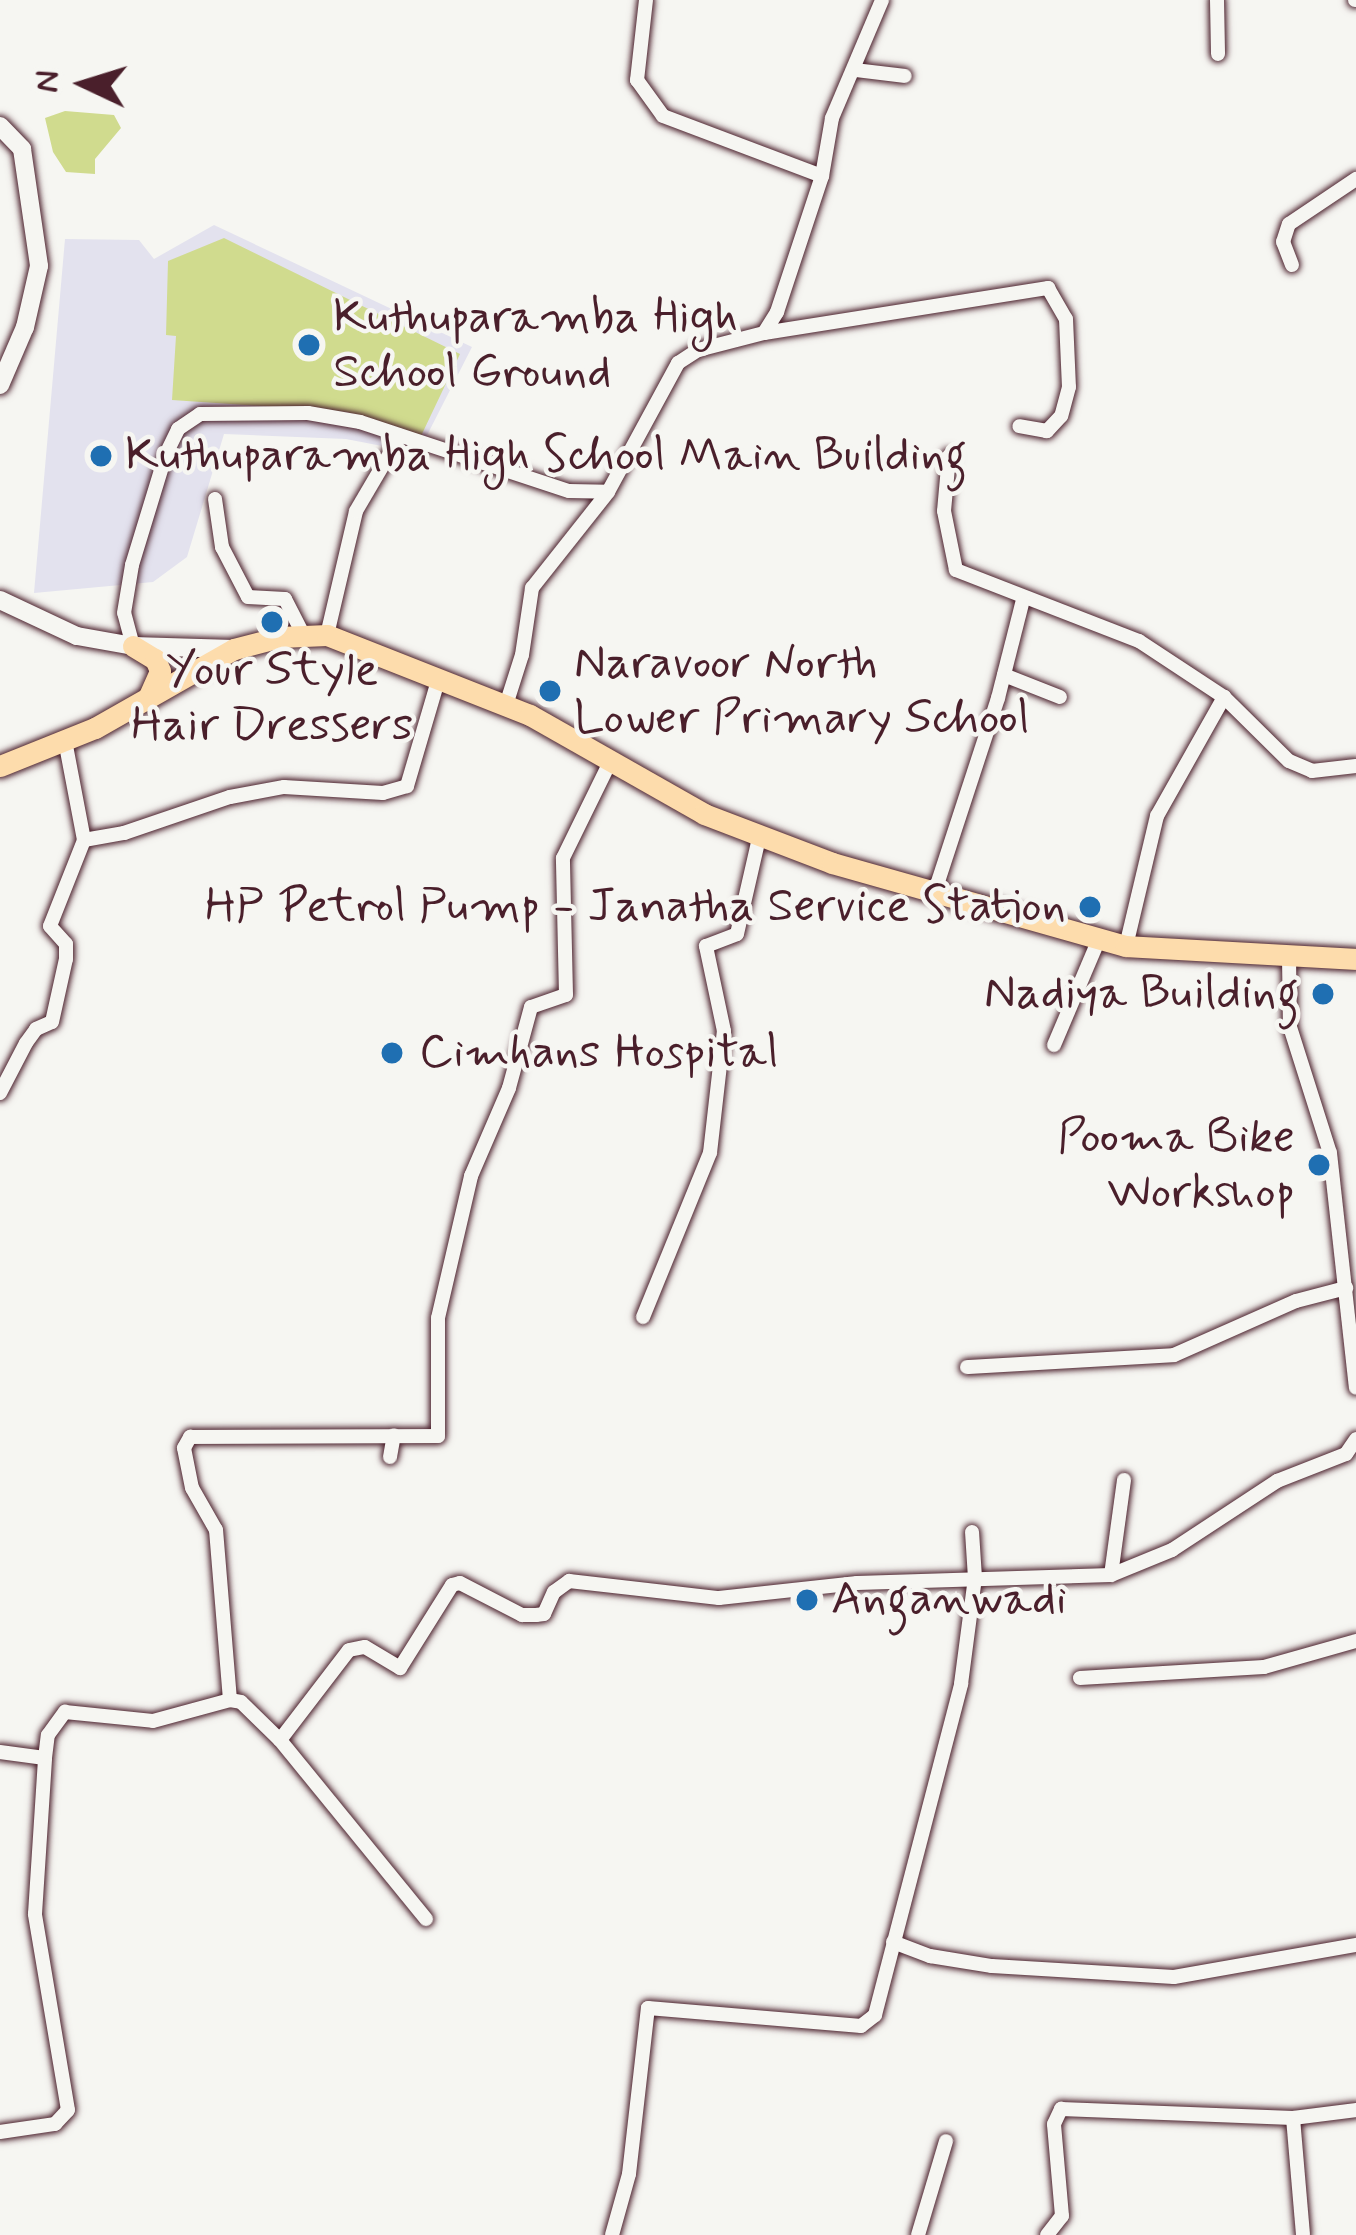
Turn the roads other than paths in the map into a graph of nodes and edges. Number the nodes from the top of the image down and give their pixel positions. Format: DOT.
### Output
graph roads {
  1 [pos="646,0"];
  2 [pos="882,0"];
  3 [pos="1217,0"];
  4 [pos="1218,54"];
  5 [pos="855,70"];
  6 [pos="905,76"];
  7 [pos="0,126"];
  8 [pos="822,176"];
  9 [pos="1356,179"];
  10 [pos="1292,265"];
  11 [pos="764,333"];
  12 [pos="0,385"];
  13 [pos="1019,425"];
  14 [pos="400,436"];
  15 [pos="949,456"];
  16 [pos="608,492"];
  17 [pos="215,500"];
  18 [pos="0,600"];
  19 [pos="1023,600"];
  20 [pos="316,636"];
  21 [pos="133,646"];
  22 [pos="163,648"];
  23 [pos="234,650"];
  24 [pos="1004,675"];
  25 [pos="439,677"];
  26 [pos="173,686"];
  27 [pos="1060,697"];
  28 [pos="1224,697"];
  29 [pos="146,700"];
  30 [pos="506,705"];
  31 [pos="65,740"];
  32 [pos="612,757"];
  33 [pos="0,766"];
  34 [pos="1356,766"];
  35 [pos="759,838"];
  36 [pos="84,840"];
  37 [pos="934,894"];
  38 [pos="1099,939"];
  39 [pos="1126,946"];
  40 [pos="1289,957"];
  41 [pos="1356,959"];
  42 [pos="1054,1045"];
  43 [pos="0,1094"];
  44 [pos="1346,1288"];
  45 [pos="643,1317"];
  46 [pos="968,1367"];
  47 [pos="1356,1388"];
  48 [pos="394,1435"];
  49 [pos="1356,1439"];
  50 [pos="390,1457"];
  51 [pos="1124,1480"];
  52 [pos="972,1532"];
  53 [pos="1111,1575"];
  54 [pos="975,1579"];
  55 [pos="1356,1640"];
  56 [pos="1080,1678"];
  57 [pos="230,1700"];
  58 [pos="280,1740"];
  59 [pos="0,1752"];
  60 [pos="45,1757"];
  61 [pos="426,1918"];
  62 [pos="893,1942"];
  63 [pos="1356,1945"];
  64 [pos="1356,2110"];
  65 [pos="1293,2117"];
  66 [pos="0,2132"];
  67 [pos="946,2141"];
  68 [pos="1062,2216"];
  69 [pos="612,2235"];
  70 [pos="918,2235"];
  71 [pos="930,2235"];
  72 [pos="1047,2235"];
  73 [pos="1066,2235"];
  74 [pos="1303,2235"];
  1 -- 8 [label="street"];
  2 -- 5 [label="street"];
  3 -- 4 [label="street"];
  5 -- 6 [label="street"];
  5 -- 8 [label="street"];
  7 -- 12 [label="main road"];
  8 -- 11 [label="street"];
  9 -- 10 [label="street"];
  11 -- 13 [label="street"];
  11 -- 16 [label="street"];
  14 -- 16 [label="street"];
  14 -- 20 [label="street"];
  14 -- 21 [label="street"];
  15 -- 19 [label="street"];
  16 -- 30 [label="street"];
  17 -- 20 [label="street"];
  18 -- 21 [label="main road"];
  19 -- 24 [label="street"];
  19 -- 28 [label="street"];
  20 -- 23 [label="main road"];
  20 -- 25 [label="main road"];
  21 -- 22 [label="main road"];
  21 -- 29 [label="main road"];
  22 -- 23 [label="main road"];
  22 -- 26 [label="main road"];
  23 -- 26 [label="main road"];
  24 -- 27 [label="street"];
  24 -- 37 [label="street"];
  25 -- 30 [label="main road"];
  25 -- 36 [label="street"];
  26 -- 29 [label="main road"];
  28 -- 34 [label="street"];
  28 -- 39 [label="street"];
  29 -- 31 [label="main road"];
  30 -- 32 [label="main road"];
  31 -- 33 [label="main road"];
  31 -- 36 [label="street"];
  32 -- 35 [label="main road"];
  32 -- 48 [label="street"];
  35 -- 37 [label="main road"];
  35 -- 45 [label="street"];
  36 -- 43 [label="street"];
  37 -- 38 [label="main road"];
  38 -- 39 [label="main road"];
  38 -- 42 [label="street"];
  39 -- 40 [label="main road"];
  40 -- 41 [label="main road"];
  40 -- 44 [label="street"];
  44 -- 46 [label="street"];
  44 -- 47 [label="street"];
  48 -- 50 [label="street"];
  48 -- 57 [label="street"];
  49 -- 53 [label="street"];
  51 -- 53 [label="street"];
  52 -- 54 [label="street"];
  53 -- 54 [label="street"];
  54 -- 58 [label="street"];
  54 -- 62 [label="street"];
  55 -- 56 [label="street"];
  57 -- 58 [label="street"];
  57 -- 60 [label="street"];
  58 -- 61 [label="street"];
  59 -- 60 [label="street"];
  60 -- 66 [label="street"];
  62 -- 63 [label="street"];
  62 -- 69 [label="street"];
  64 -- 65 [label="street"];
  65 -- 68 [label="street"];
  65 -- 74 [label="street"];
  67 -- 70 [label="street"];
  68 -- 72 [label="street"];
  68 -- 73 [label="street"];
  70 -- 71 [label="street"];
}
